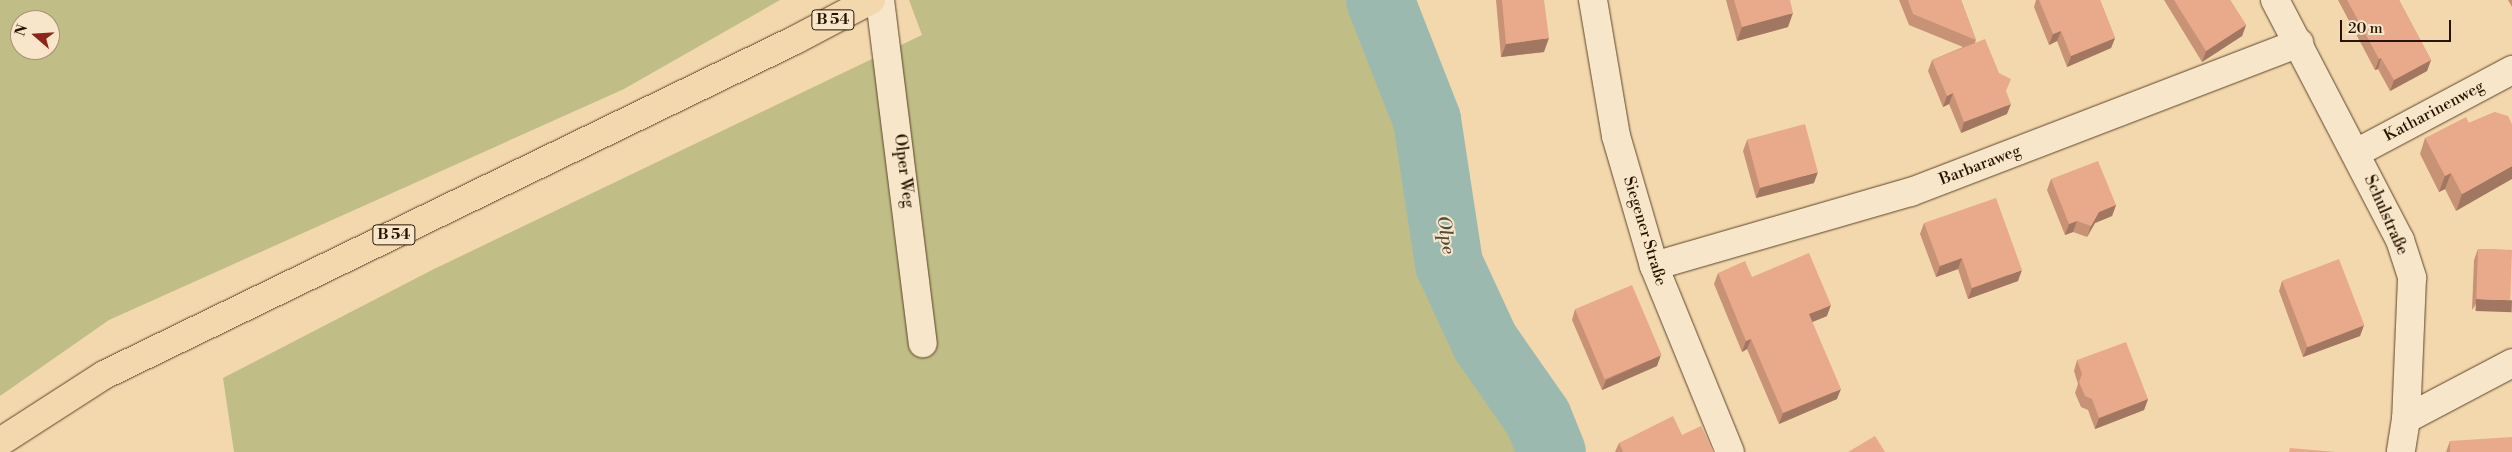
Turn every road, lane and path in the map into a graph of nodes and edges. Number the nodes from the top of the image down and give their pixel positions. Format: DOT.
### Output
graph roads {
  1 [pos="871,0"];
  2 [pos="880,0"];
  3 [pos="1592,0"];
  4 [pos="2275,0"];
  5 [pos="2299,43"];
  6 [pos="2512,70"];
  7 [pos="2356,153"];
  8 [pos="1654,266"];
  9 [pos="923,344"];
  10 [pos="2512,364"];
  11 [pos="2406,419"];
  12 [pos="0,442"];
  13 [pos="1730,452"];
  14 [pos="2401,452"];
  1 -- 12 [label="main road, B 54"];
  2 -- 9 [label="street, Olper Weg"];
  3 -- 8 [label="street, Siegener Straße"];
  4 -- 5 [label="street, Schulstraße"];
  5 -- 7 [label="street, Schulstraße"];
  5 -- 8 [label="street, Barbaraweg"];
  6 -- 7 [label="street, Katharinenweg"];
  7 -- 11 [label="street, Schulstraße"];
  8 -- 13 [label="street, Siegener Straße"];
  10 -- 11 [label="street"];
  11 -- 14 [label="street, Schulstraße"];
}
